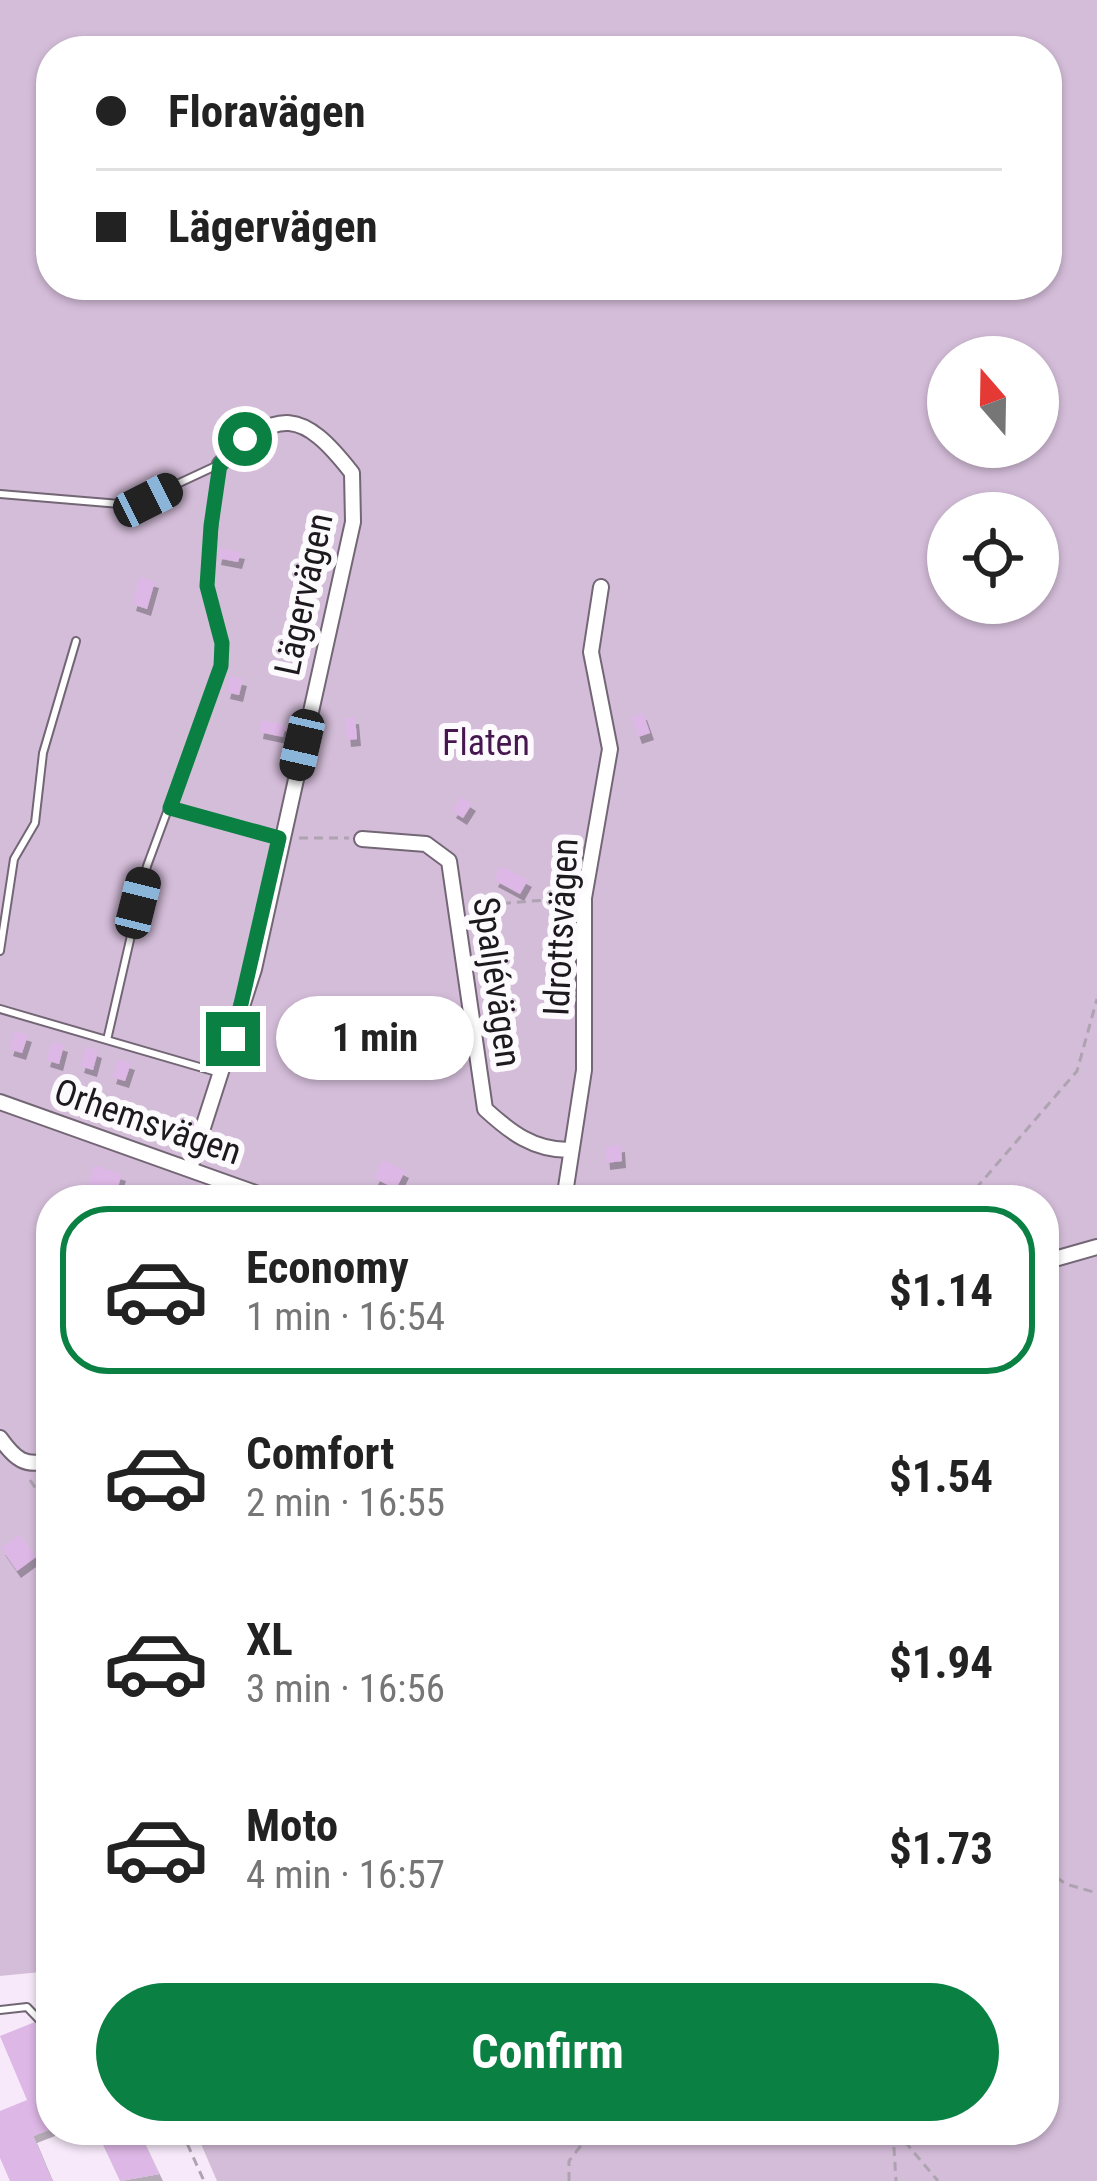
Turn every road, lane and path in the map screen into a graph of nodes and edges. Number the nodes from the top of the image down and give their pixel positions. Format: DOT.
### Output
graph roads {
  1 [pos="220,464"];
  2 [pos="0,494"];
  3 [pos="601,587"];
  4 [pos="76,641"];
  5 [pos="170,808"];
  6 [pos="279,838"];
  7 [pos="362,838"];
  8 [pos="584,898"];
  9 [pos="452,908"];
  10 [pos="0,951"];
  11 [pos="1097,999"];
  12 [pos="0,1009"];
  13 [pos="107,1040"];
  14 [pos="223,1074"];
  15 [pos="0,1102"];
  16 [pos="569,1150"];
  17 [pos="190,1168"];
  18 [pos="235,1185"];
  19 [pos="569,1185"];
  20 [pos="979,1185"];
  21 [pos="1097,1246"];
  22 [pos="1059,1257"];
  23 [pos="0,1438"];
  24 [pos="15,1459"];
  25 [pos="36,1463"];
  26 [pos="36,1489"];
  27 [pos="1059,1876"];
  28 [pos="1097,1893"];
  29 [pos="0,2009"];
  30 [pos="36,2016"];
  31 [pos="188,2145"];
  32 [pos="581,2145"];
  33 [pos="895,2145"];
  34 [pos="907,2145"];
  35 [pos="204,2181"];
  36 [pos="569,2181"];
  37 [pos="896,2181"];
  38 [pos="938,2181"];
  1 -- 2 [label="lane"];
  1 -- 5 [label="lane"];
  1 -- 6 [label="street, Lägervägen"];
  3 -- 8 [label="street, Idrottsvägen"];
  4 -- 10 [label="lane"];
  5 -- 6 [label="lane"];
  5 -- 13 [label="lane"];
  6 -- 7 [label="path"];
  6 -- 14 [label="street, Lägervägen"];
  7 -- 9 [label="street, Spaljévägen"];
  8 -- 9 [label="path"];
  8 -- 16 [label="street, Idrottsvägen"];
  9 -- 16 [label="street, Spaljévägen"];
  11 -- 20 [label="path"];
  12 -- 13 [label="lane"];
  13 -- 14 [label="lane"];
  14 -- 17 [label="street, Lägervägen"];
  15 -- 17 [label="street, Orhemsvägen"];
  16 -- 19 [label="street, Idrottsvägen"];
  17 -- 18 [label="street, Orhemsvägen"];
  21 -- 22 [label="street"];
  23 -- 24 [label="street"];
  24 -- 25 [label="street"];
  24 -- 26 [label="path"];
  27 -- 28 [label="path"];
  29 -- 30 [label="lane"];
  31 -- 35 [label="path"];
  32 -- 36 [label="path"];
  33 -- 37 [label="path"];
  34 -- 38 [label="path"];
}
